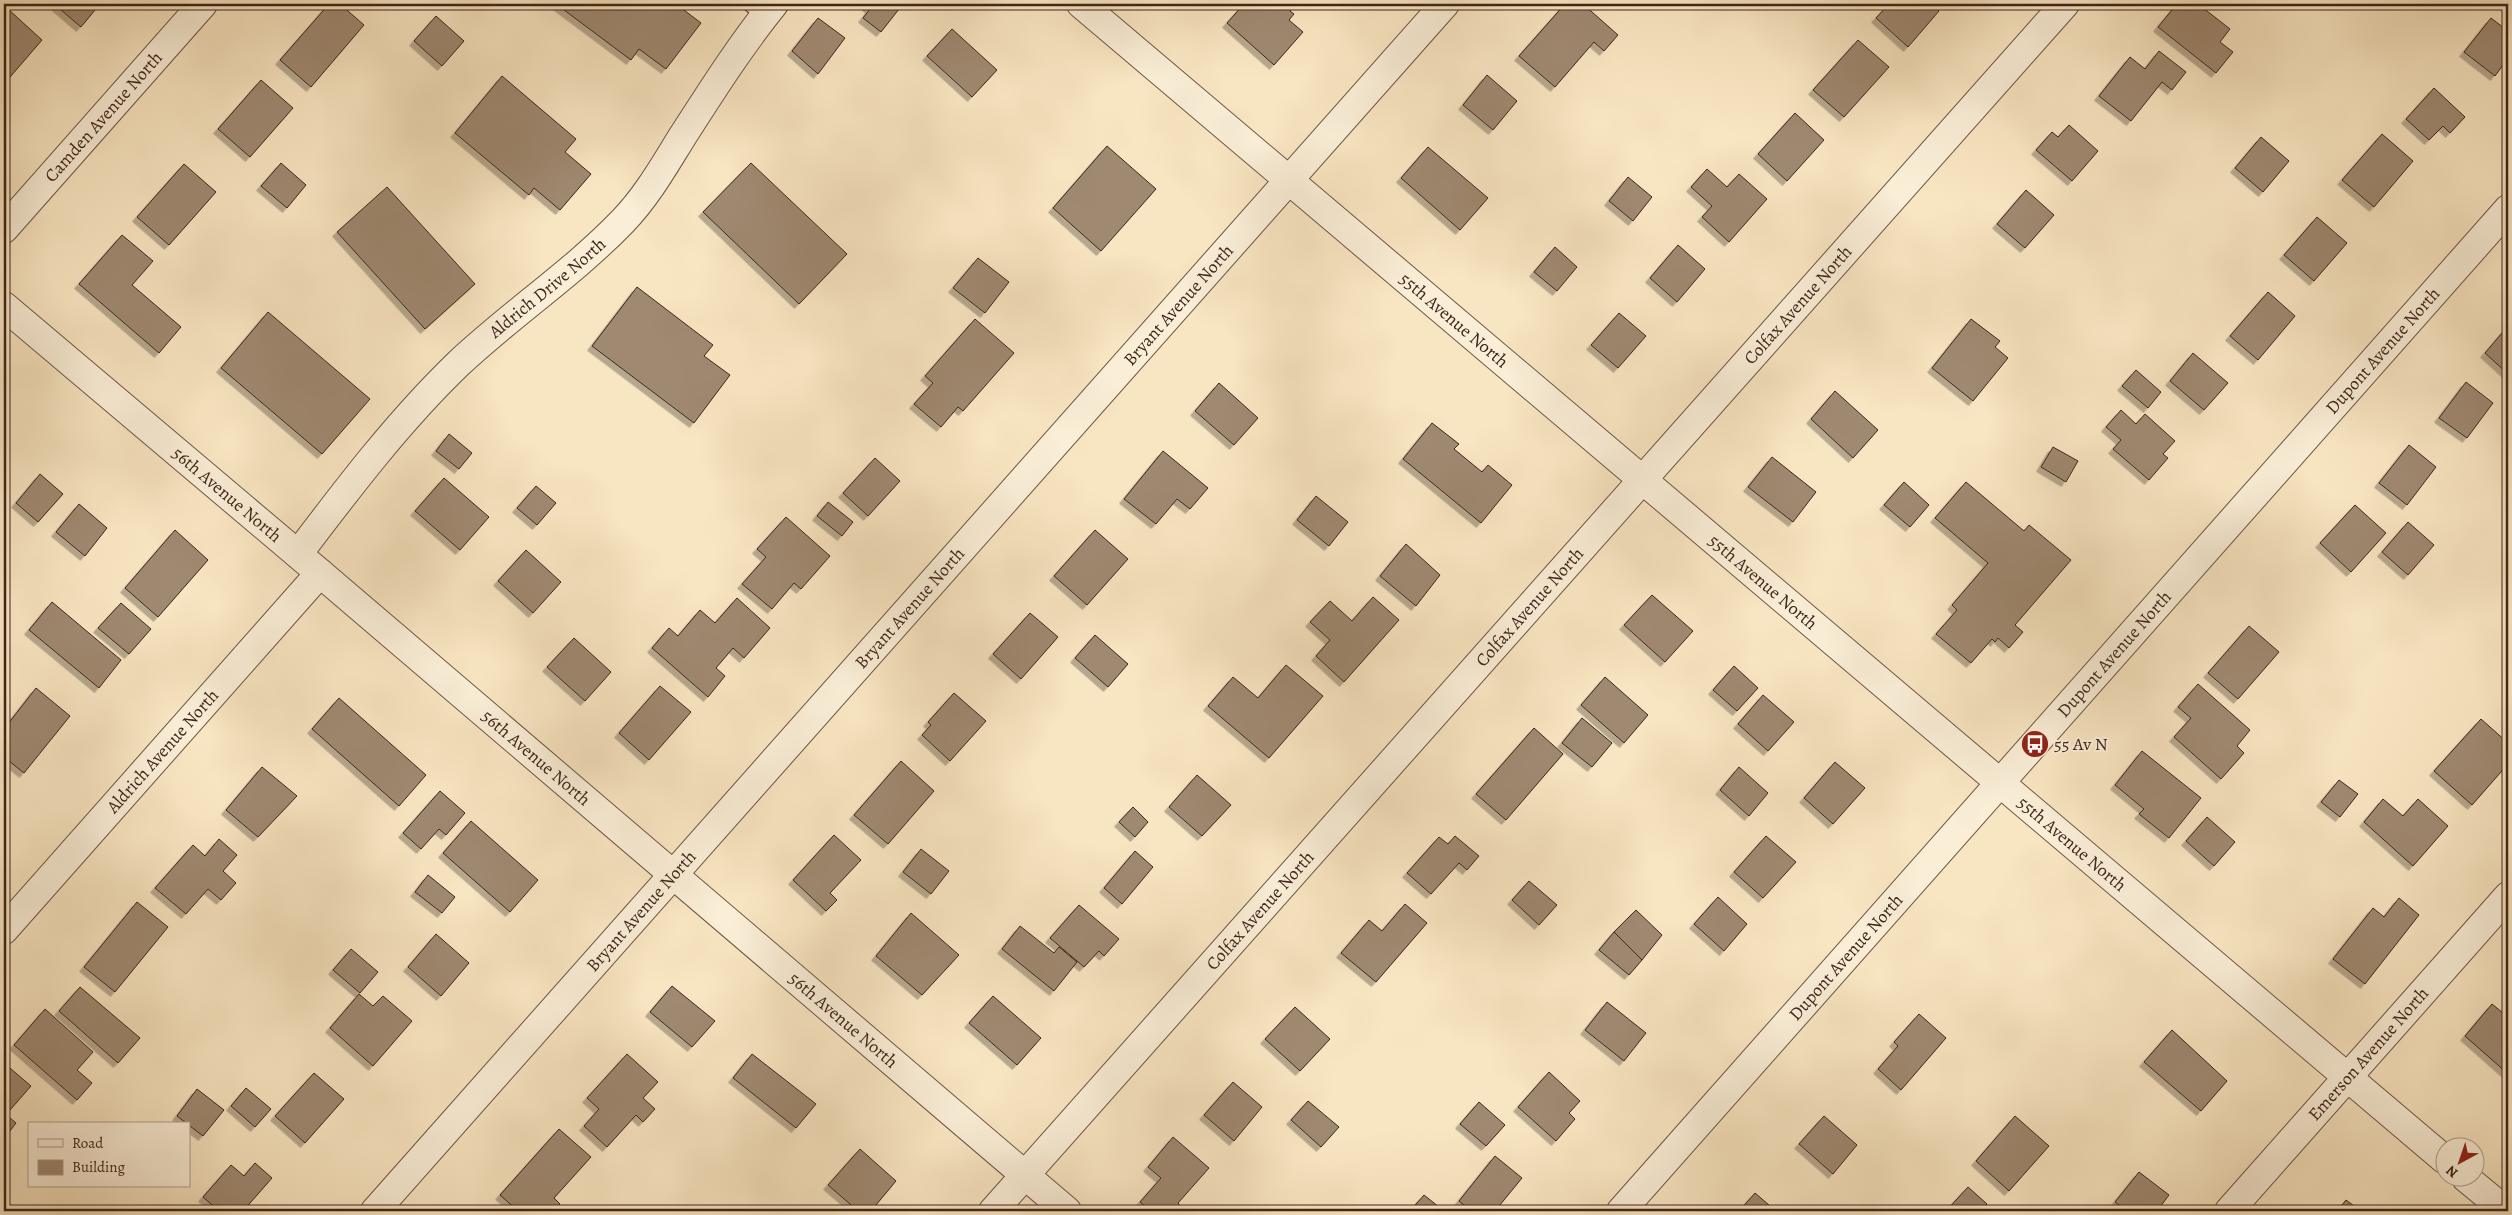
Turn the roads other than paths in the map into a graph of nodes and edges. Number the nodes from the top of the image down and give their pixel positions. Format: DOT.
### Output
graph roads {
  1 [pos="203,4"];
  2 [pos="1081,4"];
  3 [pos="1445,4"];
  4 [pos="2065,4"];
  5 [pos="763,7"];
  6 [pos="1288,180"];
  7 [pos="2508,209"];
  8 [pos="4,229"];
  9 [pos="4,306"];
  10 [pos="1642,481"];
  11 [pos="298,554"];
  12 [pos="320,573"];
  13 [pos="1999,783"];
  14 [pos="674,874"];
  15 [pos="2508,896"];
  16 [pos="4,930"];
  17 [pos="2348,1077"];
  18 [pos="2434,1150"];
  19 [pos="1025,1176"];
  20 [pos="2478,1188"];
  21 [pos="375,1211"];
  22 [pos="993,1211"];
  23 [pos="1067,1211"];
  24 [pos="1620,1211"];
  25 [pos="2230,1211"];
  26 [pos="2506,1211"];
  1 -- 8 [label="street, Camden Avenue North"];
  2 -- 6 [label="street, 55th Avenue North"];
  3 -- 6 [label="street, Bryant Avenue North"];
  4 -- 10 [label="street, Colfax Avenue North"];
  5 -- 11 [label="street, Aldrich Drive North"];
  6 -- 10 [label="street, 55th Avenue North"];
  6 -- 14 [label="street, Bryant Avenue North"];
  7 -- 13 [label="street, Dupont Avenue North"];
  9 -- 11 [label="street, 56th Avenue North"];
  10 -- 13 [label="street, 55th Avenue North"];
  10 -- 19 [label="street, Colfax Avenue North"];
  11 -- 12 [label="street, 56th Avenue North"];
  12 -- 14 [label="street, 56th Avenue North"];
  12 -- 16 [label="street, Aldrich Avenue North"];
  13 -- 17 [label="street, 55th Avenue North"];
  13 -- 24 [label="street, Dupont Avenue North"];
  14 -- 19 [label="street, 56th Avenue North"];
  14 -- 21 [label="street, Bryant Avenue North"];
  15 -- 17 [label="street, Emerson Avenue North"];
  17 -- 18 [label="street, 55th Avenue North"];
  17 -- 25 [label="street, Emerson Avenue North"];
  19 -- 22 [label="street, Colfax Avenue North"];
  19 -- 23 [label="street, 56th Avenue North"];
  20 -- 26 [label="street"];
}
